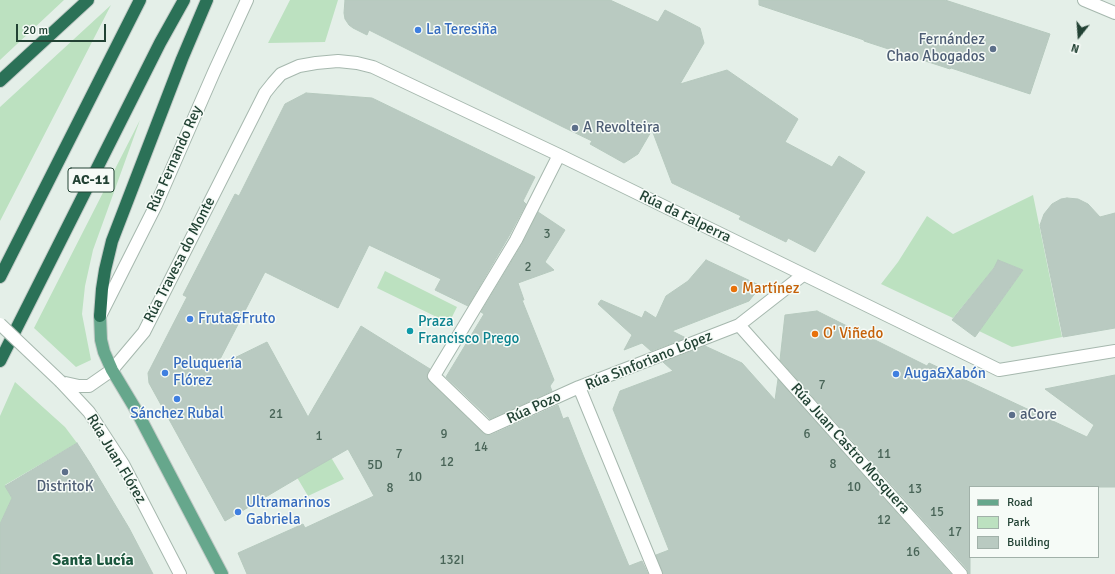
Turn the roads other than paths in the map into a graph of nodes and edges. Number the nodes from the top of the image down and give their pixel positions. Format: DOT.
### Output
graph roads {
  1 [pos="88,0"];
  2 [pos="140,0"];
  3 [pos="184,0"];
  4 [pos="207,0"];
  5 [pos="247,0"];
  6 [pos="1084,0"];
  7 [pos="1115,13"];
  8 [pos="0,80"];
  9 [pos="265,93"];
  10 [pos="558,155"];
  11 [pos="803,275"];
  12 [pos="0,277"];
  13 [pos="100,316"];
  14 [pos="0,324"];
  15 [pos="739,325"];
  16 [pos="1115,351"];
  17 [pos="0,360"];
  18 [pos="112,370"];
  19 [pos="61,382"];
  20 [pos="579,387"];
  21 [pos="180,574"];
  22 [pos="222,574"];
  23 [pos="656,574"];
  24 [pos="962,574"];
  1 -- 8 [label="highway"];
  2 -- 12 [label="highway, AC-11"];
  3 -- 17 [label="highway, AC-11"];
  4 -- 13 [label="highway"];
  5 -- 13 [label="street, Rúa Fernando Rey"];
  6 -- 7 [label="street"];
  9 -- 10 [label="street, Rúa da Falperra"];
  9 -- 18 [label="street, Rúa Travesa do Monte"];
  10 -- 11 [label="street, Rúa da Falperra"];
  10 -- 20 [label="street, Rúa Pozo"];
  11 -- 15 [label="street, Rúa Sinforiano López"];
  11 -- 16 [label="street, Rúa da Falperra"];
  13 -- 18 [label="main road"];
  14 -- 19 [label="street, Rúa Juan Flórez, bridge"];
  15 -- 20 [label="street, Rúa Sinforiano López"];
  15 -- 24 [label="street, Rúa Juan Castro Mosquera"];
  18 -- 19 [label="street, Rúa Travesa do Monte"];
  18 -- 22 [label="main road"];
  19 -- 21 [label="street, Rúa Juan Flórez"];
  20 -- 23 [label="street, Rúa Sinforiano López"];
}
